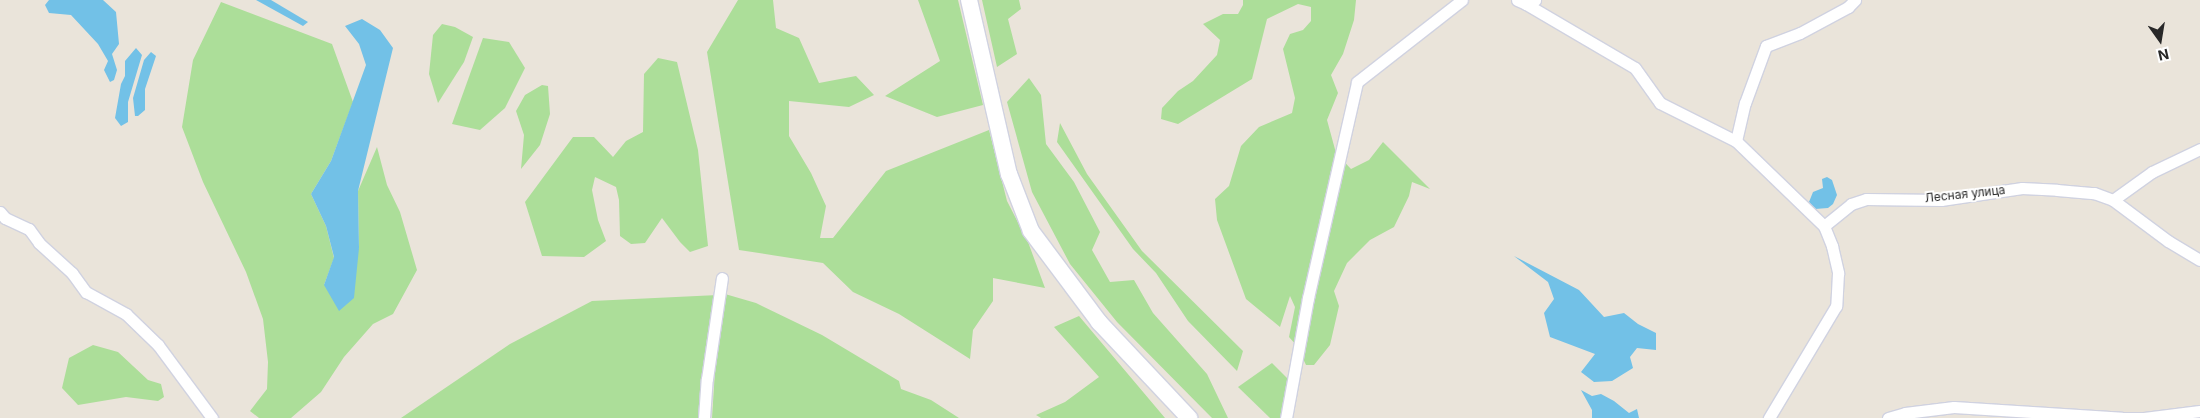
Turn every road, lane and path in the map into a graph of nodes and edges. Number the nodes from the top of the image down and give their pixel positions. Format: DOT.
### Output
graph roads {
  1 [pos="969,0"];
  2 [pos="1462,0"];
  3 [pos="1855,0"];
  4 [pos="1526,2"];
  5 [pos="1736,141"];
  6 [pos="2200,149"];
  7 [pos="2113,200"];
  8 [pos="0,212"];
  9 [pos="1824,226"];
  10 [pos="2200,260"];
  11 [pos="722,278"];
  12 [pos="2200,411"];
  13 [pos="212,418"];
  14 [pos="704,418"];
  15 [pos="1189,418"];
  16 [pos="1286,418"];
  17 [pos="1769,418"];
  18 [pos="1888,418"];
  1 -- 15 [label="main road"];
  2 -- 16 [label="street"];
  3 -- 5 [label="street"];
  4 -- 5 [label="street"];
  5 -- 9 [label="street"];
  6 -- 7 [label="street"];
  7 -- 9 [label="street, Лесная улица"];
  7 -- 10 [label="street, Лесная улица"];
  8 -- 13 [label="street"];
  9 -- 17 [label="street"];
  11 -- 14 [label="street"];
  12 -- 18 [label="street"];
}
